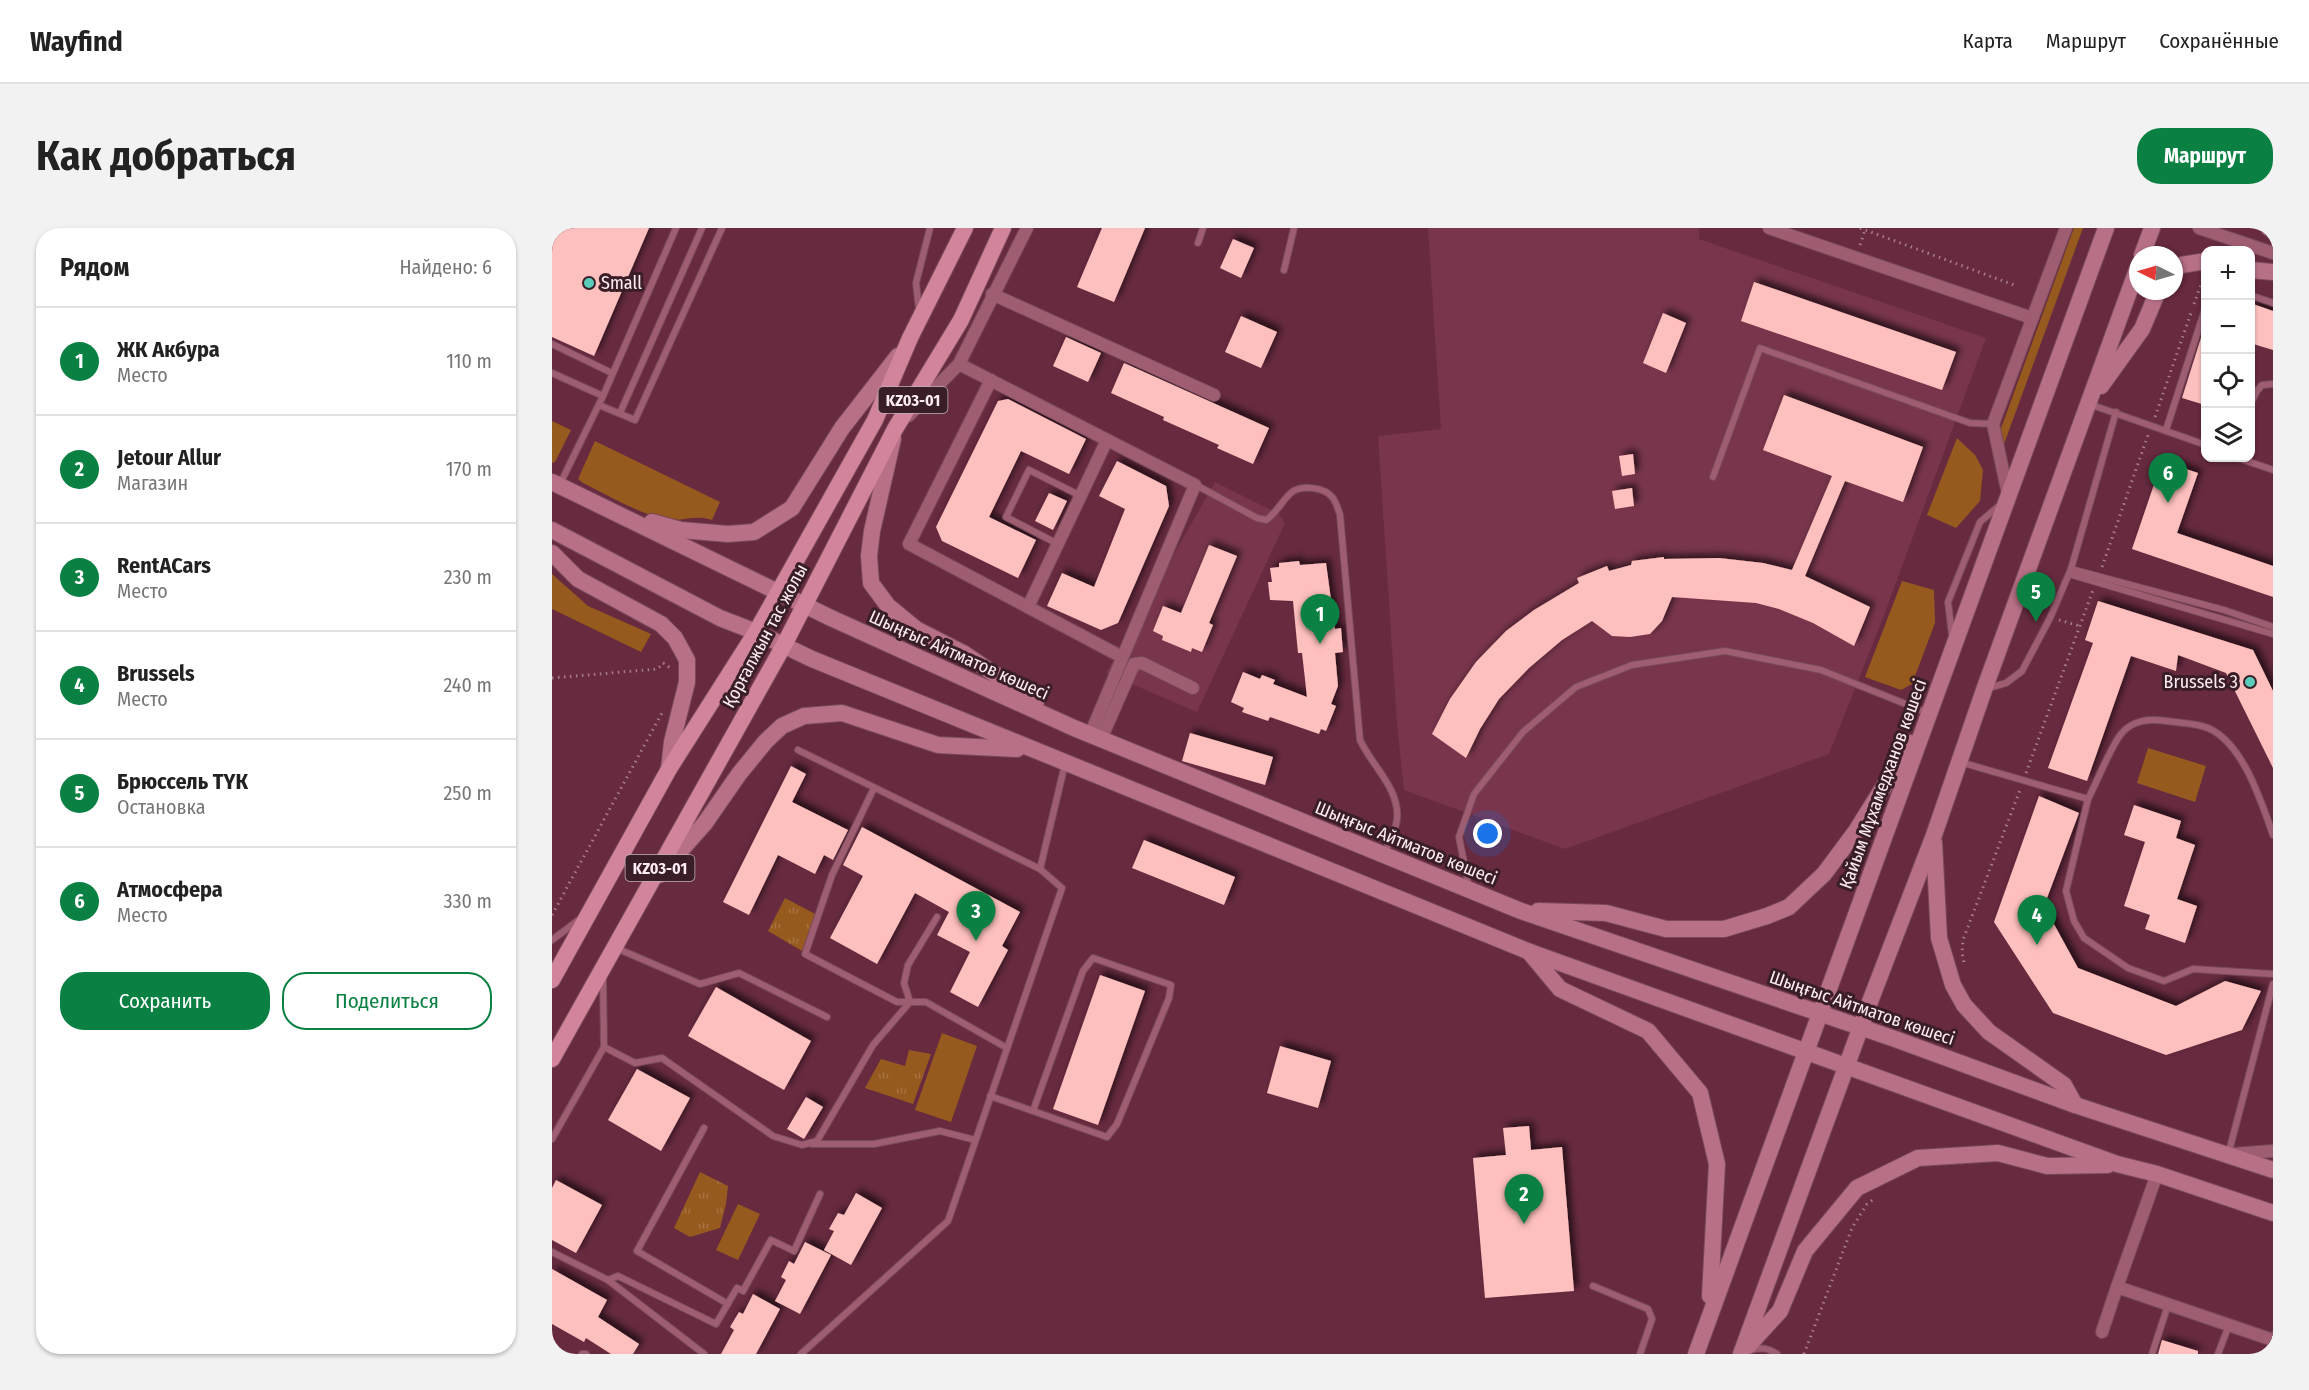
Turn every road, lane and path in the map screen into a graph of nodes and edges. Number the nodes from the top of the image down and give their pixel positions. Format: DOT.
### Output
graph roads {
  1 [pos="676,228"];
  2 [pos="702,228"];
  3 [pos="722,228"];
  4 [pos="930,228"];
  5 [pos="965,228"];
  6 [pos="1003,228"];
  7 [pos="1027,228"];
  8 [pos="1203,228"];
  9 [pos="1294,228"];
  10 [pos="1769,228"];
  11 [pos="1860,228"];
  12 [pos="2066,228"];
  13 [pos="2106,228"];
  14 [pos="2152,228"];
  15 [pos="2199,228"];
  16 [pos="1198,243"];
  17 [pos="2145,246"];
  18 [pos="2273,253"];
  19 [pos="2183,265"];
  20 [pos="2201,268"];
  21 [pos="1284,270"];
  22 [pos="2255,270"];
  23 [pos="2273,272"];
  24 [pos="2201,280"];
  25 [pos="2014,285"];
  26 [pos="2129,292"];
  27 [pos="992,294"];
  28 [pos="2255,297"];
  29 [pos="2154,300"];
  30 [pos="2273,303"];
  31 [pos="920,317"];
  32 [pos="2032,318"];
  33 [pos="2201,319"];
  34 [pos="910,338"];
  35 [pos="552,344"];
  36 [pos="959,364"];
  37 [pos="552,373"];
  38 [pos="612,373"];
  39 [pos="991,380"];
  40 [pos="2273,384"];
  41 [pos="1214,395"];
  42 [pos="2255,395"];
  43 [pos="603,396"];
  44 [pos="2088,404"];
  45 [pos="599,405"];
  46 [pos="2116,412"];
  47 [pos="620,413"];
  48 [pos="1993,424"];
  49 [pos="2152,425"];
  50 [pos="895,429"];
  51 [pos="2166,430"];
  52 [pos="1107,440"];
  53 [pos="2201,443"];
  54 [pos="2250,462"];
  55 [pos="2273,470"];
  56 [pos="1713,477"];
  57 [pos="556,483"];
  58 [pos="1195,485"];
  59 [pos="1081,496"];
  60 [pos="2009,496"];
  61 [pos="607,508"];
  62 [pos="552,530"];
  63 [pos="1058,544"];
  64 [pos="552,553"];
  65 [pos="2070,571"];
  66 [pos="2098,579"];
  67 [pos="778,593"];
  68 [pos="804,604"];
  69 [pos="1028,607"];
  70 [pos="2059,620"];
  71 [pos="2080,626"];
  72 [pos="2273,627"];
  73 [pos="756,632"];
  74 [pos="2273,634"];
  75 [pos="784,645"];
  76 [pos="1122,657"];
  77 [pos="678,672"];
  78 [pos="552,678"];
  79 [pos="1193,688"];
  80 [pos="1984,690"];
  81 [pos="666,705"];
  82 [pos="1930,714"];
  83 [pos="1074,728"];
  84 [pos="1096,737"];
  85 [pos="1031,749"];
  86 [pos="798,750"];
  87 [pos="1959,762"];
  88 [pos="1065,763"];
  89 [pos="669,769"];
  90 [pos="2024,781"];
  91 [pos="874,788"];
  92 [pos="2088,799"];
  93 [pos="1934,835"];
  94 [pos="2273,835"];
  95 [pos="1383,855"];
  96 [pos="1040,869"];
  97 [pos="650,885"];
  98 [pos="1469,889"];
  99 [pos="1521,910"];
  100 [pos="590,911"];
  101 [pos="552,915"];
  102 [pos="937,917"];
  103 [pos="552,940"];
  104 [pos="615,947"];
  105 [pos="1530,952"];
  106 [pos="602,969"];
  107 [pos="1966,970"];
  108 [pos="2273,974"];
  109 [pos="552,980"];
  110 [pos="2273,984"];
  111 [pos="910,1002"];
  112 [pos="1820,1014"];
  113 [pos="827,1017"];
  114 [pos="1861,1028"];
  115 [pos="604,1047"];
  116 [pos="1007,1048"];
  117 [pos="1806,1052"];
  118 [pos="552,1059"];
  119 [pos="1846,1066"];
  120 [pos="990,1096"];
  121 [pos="2075,1105"];
  122 [pos="1033,1111"];
  123 [pos="704,1128"];
  124 [pos="552,1138"];
  125 [pos="975,1140"];
  126 [pos="802,1144"];
  127 [pos="2273,1151"];
  128 [pos="2228,1155"];
  129 [pos="2117,1164"];
  130 [pos="2273,1170"];
  131 [pos="2157,1174"];
  132 [pos="820,1194"];
  133 [pos="1875,1198"];
  134 [pos="2273,1214"];
  135 [pos="552,1252"];
  136 [pos="608,1280"];
  137 [pos="1593,1286"];
  138 [pos="2117,1287"];
  139 [pos="728,1304"];
  140 [pos="2168,1304"];
  141 [pos="1708,1320"];
  142 [pos="2229,1325"];
  143 [pos="2102,1332"];
  144 [pos="2273,1340"];
  145 [pos="552,1348"];
  146 [pos="562,1354"];
  147 [pos="704,1354"];
  148 [pos="801,1354"];
  149 [pos="1640,1354"];
  150 [pos="1696,1354"];
  151 [pos="1741,1354"];
  152 [pos="1777,1354"];
  153 [pos="1804,1354"];
  154 [pos="2152,1354"];
  155 [pos="2218,1354"];
  1 -- 38 [label="lane"];
  2 -- 47 [label="lane"];
  3 -- 47 [label="lane"];
  4 -- 31 [label="lane"];
  5 -- 31 [label="main road, Қорғалжын тас жолы / KZ03-01"];
  6 -- 50 [label="main road, Қорғалжын тас жолы / KZ03-01"];
  7 -- 27 [label="street"];
  8 -- 16 [label="lane"];
  9 -- 21 [label="lane"];
  10 -- 32 [label="street"];
  11 -- 25 [label="path"];
  12 -- 32 [label="street"];
  13 -- 60 [label="main road, Қайым Мұхамедханов көшесі"];
  14 -- 17 [label="main road"];
  15 -- 18 [label="street"];
  19 -- 20 [label="main road"];
  22 -- 23 [label="main road"];
  24 -- 49 [label="path"];
  26 -- 44 [label="main road"];
  27 -- 36 [label="street"];
  27 -- 41 [label="street"];
  28 -- 30 [label="lane"];
  29 -- 44 [label="main road"];
  31 -- 34 [label="main road, Қорғалжын тас жолы / KZ03-01"];
  32 -- 48 [label="street"];
  33 -- 51 [label="lane"];
  34 -- 61 [label="main road"];
  34 -- 67 [label="main road, Қорғалжын тас жолы / KZ03-01"];
  35 -- 38 [label="lane"];
  36 -- 39 [label="street"];
  36 -- 50 [label="street"];
  37 -- 43 [label="lane"];
  38 -- 43 [label="lane"];
  39 -- 52 [label="street"];
  39 -- 69 [label="street"];
  40 -- 42 [label="lane"];
  43 -- 45 [label="lane"];
  44 -- 46 [label="lane"];
  44 -- 80 [label="main road"];
  45 -- 47 [label="lane"];
  45 -- 57 [label="lane"];
  46 -- 49 [label="lane"];
  46 -- 65 [label="lane"];
  48 -- 56 [label="lane"];
  48 -- 60 [label="street"];
  49 -- 51 [label="lane"];
  49 -- 66 [label="path"];
  50 -- 68 [label="main road, Қорғалжын тас жолы / KZ03-01"];
  50 -- 83 [label="main road"];
  51 -- 53 [label="lane"];
  52 -- 58 [label="street"];
  52 -- 59 [label="street"];
  54 -- 55 [label="lane"];
  57 -- 61 [label="main road, Шыңғыс Айтматов көшесі"];
  58 -- 76 [label="street"];
  58 -- 95 [label="lane"];
  59 -- 63 [label="street"];
  59 -- 63 [label="lane"];
  60 -- 82 [label="main road, Қайым Мұхамедханов көшесі"];
  61 -- 67 [label="main road, Шыңғыс Айтматов көшесі"];
  62 -- 73 [label="main road"];
  63 -- 69 [label="street"];
  64 -- 89 [label="main road"];
  65 -- 66 [label="lane"];
  65 -- 80 [label="lane"];
  66 -- 71 [label="path"];
  66 -- 72 [label="lane"];
  66 -- 74 [label="lane"];
  67 -- 68 [label="main road, Шыңғыс Айтматов көшесі"];
  67 -- 73 [label="main road, Қорғалжын тас жолы / KZ03-01"];
  68 -- 75 [label="main road, Қорғалжын тас жолы / KZ03-01"];
  68 -- 83 [label="main road, Шыңғыс Айтматов көшесі"];
  69 -- 76 [label="street"];
  70 -- 71 [label="path"];
  71 -- 90 [label="path"];
  73 -- 75 [label="main road"];
  73 -- 89 [label="main road, Қорғалжын тас жолы / KZ03-01"];
  75 -- 85 [label="main road"];
  75 -- 97 [label="main road, Қорғалжын тас жолы / KZ03-01"];
  76 -- 84 [label="street"];
  77 -- 78 [label="path"];
  79 -- 84 [label="street"];
  80 -- 87 [label="main road"];
  81 -- 101 [label="path"];
  82 -- 98 [label="lane"];
  82 -- 99 [label="main road"];
  82 -- 112 [label="main road, Қайым Мұхамедханов көшесі"];
  83 -- 84 [label="main road, Шыңғыс Айтматов көшесі"];
  84 -- 95 [label="main road, Шыңғыс Айтматов көшесі"];
  85 -- 88 [label="main road"];
  85 -- 97 [label="main road"];
  86 -- 91 [label="lane"];
  87 -- 90 [label="lane"];
  87 -- 93 [label="main road"];
  88 -- 96 [label="lane"];
  88 -- 105 [label="main road"];
  89 -- 100 [label="main road, Қорғалжын тас жолы / KZ03-01"];
  90 -- 92 [label="lane"];
  90 -- 107 [label="path"];
  91 -- 96 [label="lane"];
  91 -- 111 [label="lane"];
  92 -- 94 [label="lane"];
  92 -- 108 [label="lane"];
  93 -- 114 [label="main road"];
  93 -- 121 [label="main road"];
  95 -- 98 [label="main road, Шыңғыс Айтматов көшесі"];
  96 -- 116 [label="lane"];
  97 -- 104 [label="main road, Қорғалжын тас жолы / KZ03-01"];
  98 -- 99 [label="main road, Шыңғыс Айтматов көшесі"];
  99 -- 112 [label="main road, Шыңғыс Айтматов көшесі"];
  100 -- 103 [label="lane"];
  100 -- 109 [label="main road, Қорғалжын тас жолы / KZ03-01"];
  102 -- 111 [label="lane"];
  104 -- 106 [label="main road, Қорғалжын тас жолы / KZ03-01"];
  104 -- 113 [label="lane"];
  105 -- 117 [label="main road"];
  105 -- 141 [label="main road"];
  106 -- 115 [label="lane"];
  106 -- 118 [label="main road, Қорғалжын тас жолы / KZ03-01"];
  110 -- 128 [label="lane"];
  111 -- 116 [label="lane"];
  111 -- 126 [label="lane"];
  112 -- 114 [label="main road, Шыңғыс Айтматов көшесі"];
  112 -- 117 [label="main road, Қайым Мұхамедханов көшесі"];
  114 -- 119 [label="main road"];
  114 -- 121 [label="main road, Шыңғыс Айтматов көшесі"];
  115 -- 124 [label="lane"];
  115 -- 126 [label="lane"];
  116 -- 120 [label="lane"];
  117 -- 119 [label="main road"];
  117 -- 141 [label="main road, Қайым Мұхамедханов көшесі"];
  119 -- 129 [label="main road"];
  119 -- 151 [label="main road"];
  120 -- 122 [label="lane"];
  120 -- 125 [label="lane"];
  121 -- 128 [label="main road, Шыңғыс Айтматов көшесі"];
  122 -- 122 [label="lane"];
  123 -- 139 [label="lane"];
  125 -- 126 [label="lane"];
  125 -- 148 [label="lane"];
  127 -- 128 [label="street"];
  128 -- 130 [label="main road, Шыңғыс Айтматов көшесі"];
  129 -- 131 [label="main road"];
  129 -- 151 [label="main road"];
  131 -- 134 [label="main road"];
  131 -- 138 [label="street"];
  132 -- 139 [label="lane"];
  133 -- 153 [label="path"];
  135 -- 136 [label="lane"];
  136 -- 139 [label="lane"];
  136 -- 147 [label="lane"];
  137 -- 149 [label="lane"];
  138 -- 140 [label="street"];
  138 -- 143 [label="street"];
  140 -- 142 [label="street"];
  140 -- 154 [label="lane"];
  141 -- 150 [label="main road, Қайым Мұхамедханов көшесі"];
  142 -- 144 [label="street"];
  142 -- 155 [label="lane"];
  145 -- 146 [label="path"];
  151 -- 152 [label="lane"];
}
